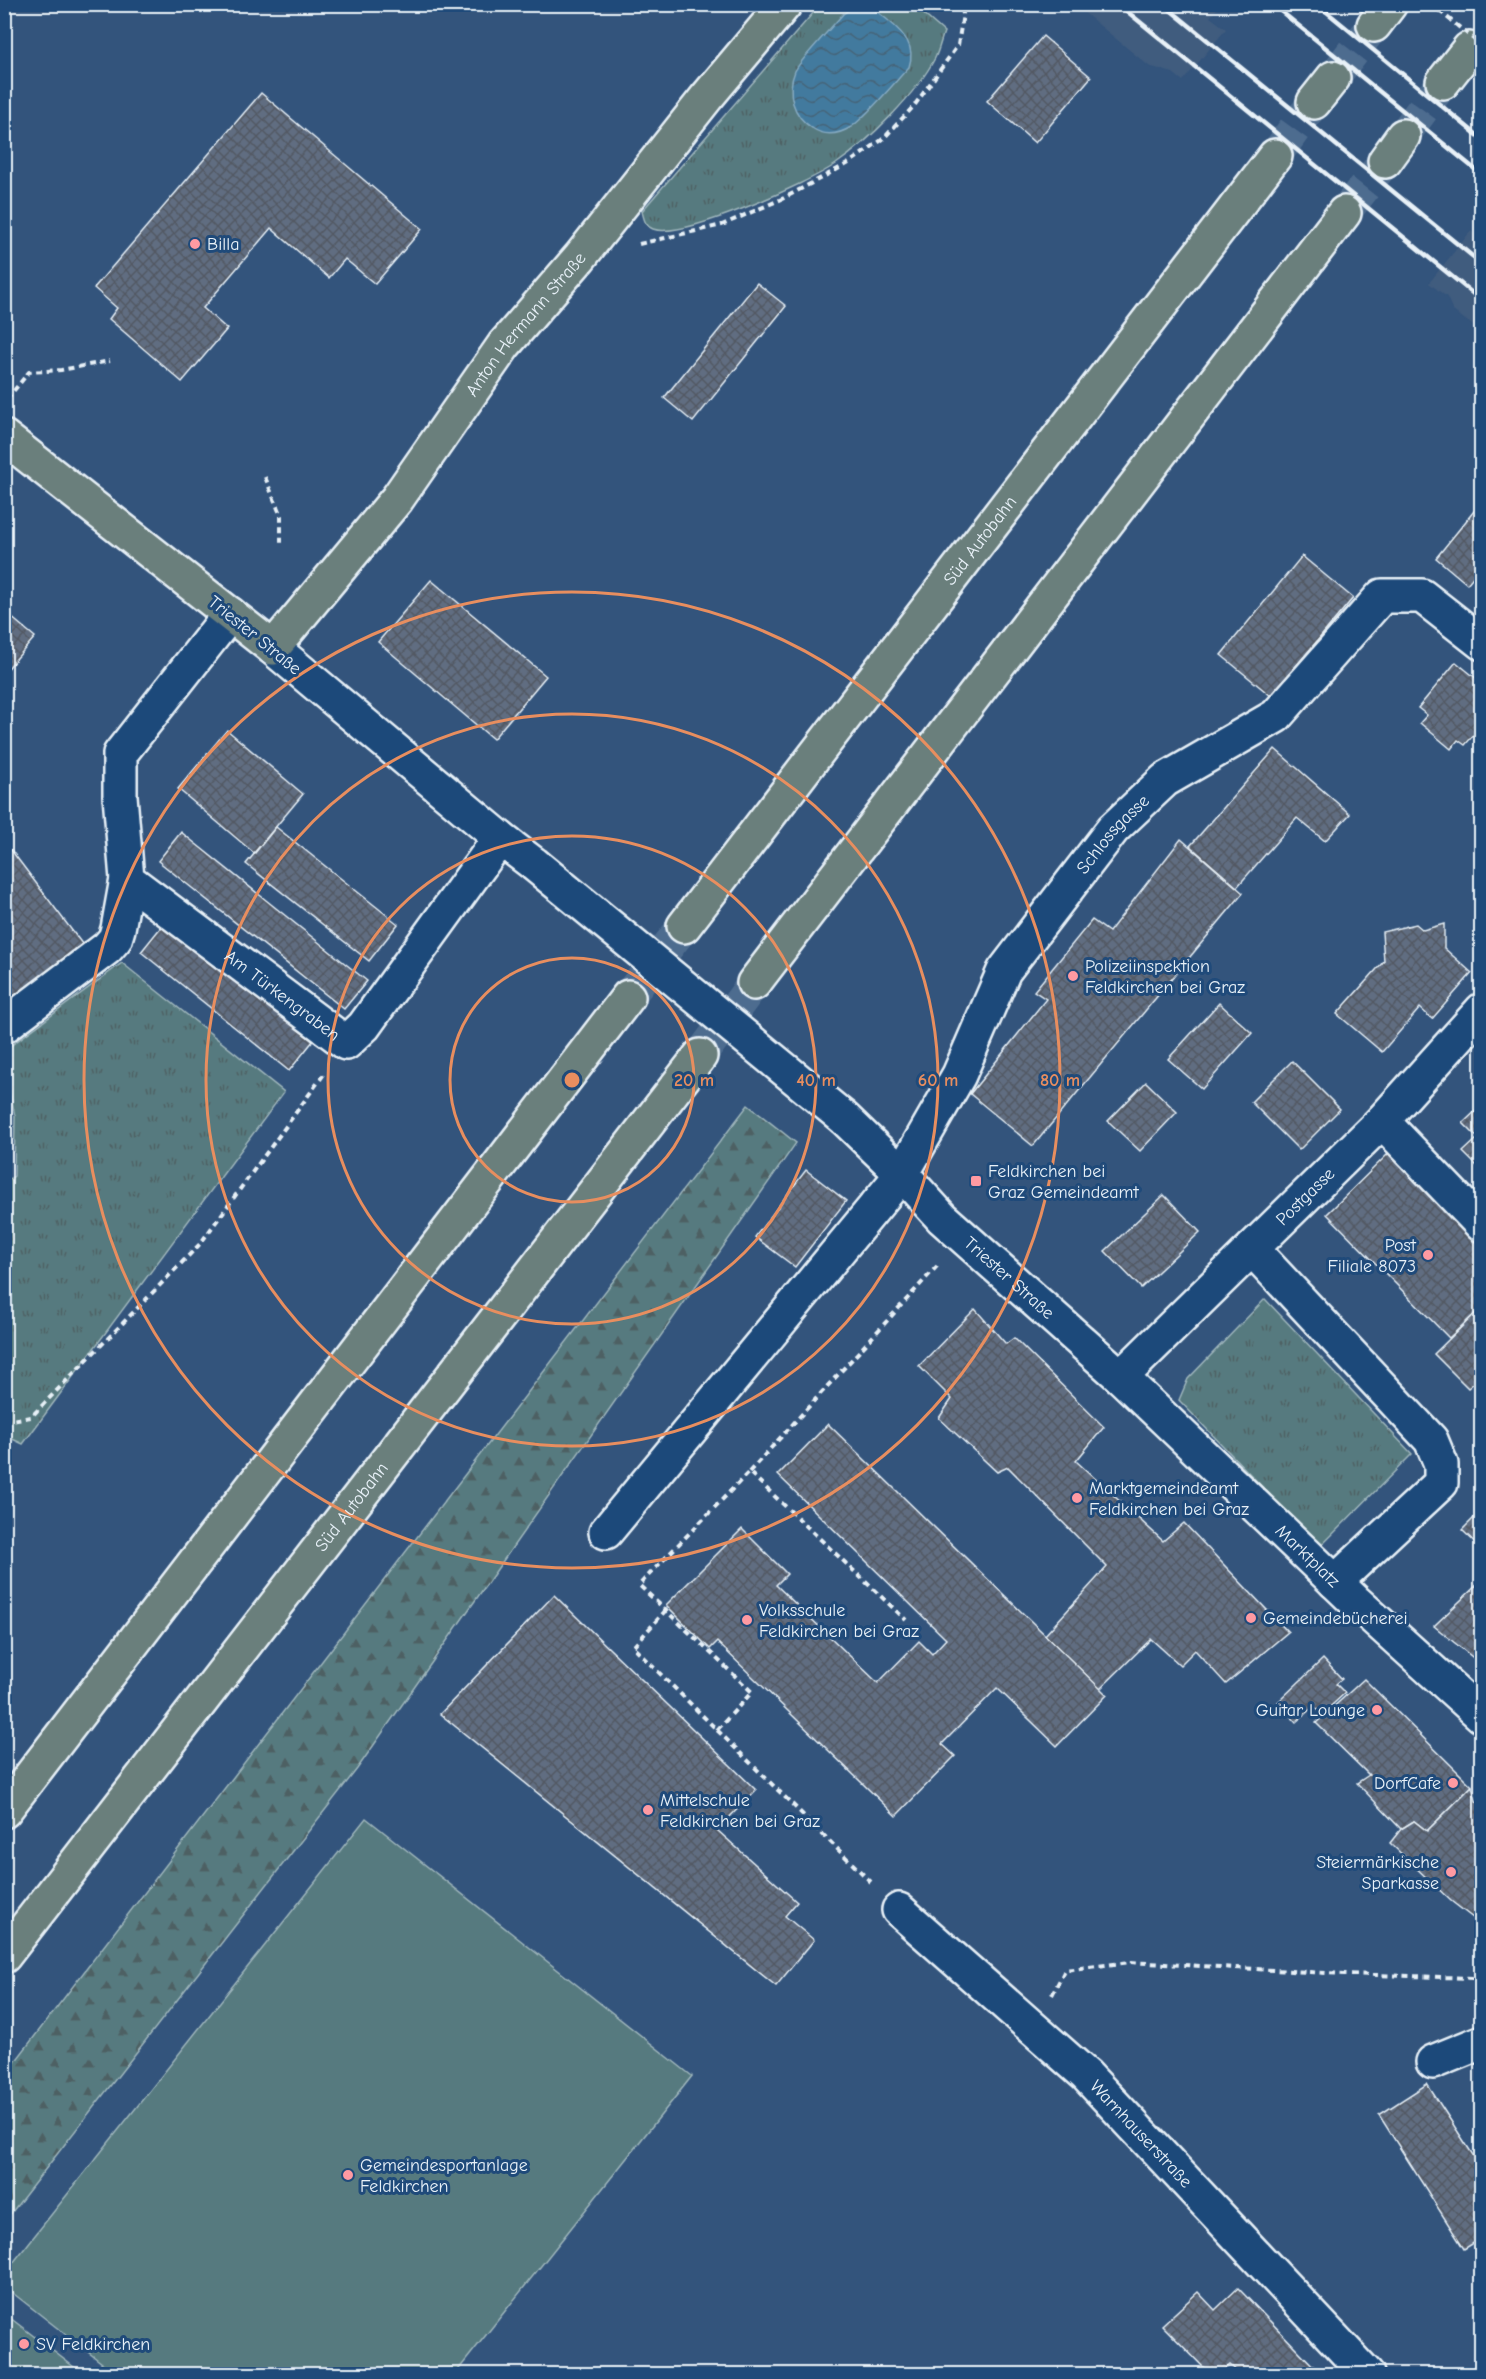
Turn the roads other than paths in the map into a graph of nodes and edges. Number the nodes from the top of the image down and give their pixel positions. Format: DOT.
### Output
graph roads {
  1 [pos="785,4"];
  2 [pos="1478,40"];
  3 [pos="1443,82"];
  4 [pos="1275,156"];
  5 [pos="1344,213"];
  6 [pos="8,447"];
  7 [pos="230,614"];
  8 [pos="1482,643"];
  9 [pos="273,648"];
  10 [pos="500,838"];
  11 [pos="127,879"];
  12 [pos="684,926"];
  13 [pos="754,983"];
  14 [pos="628,997"];
  15 [pos="1482,1010"];
  16 [pos="4,1026"];
  17 [pos="700,1056"];
  18 [pos="1382,1121"];
  19 [pos="902,1174"];
  20 [pos="1482,1225"];
  21 [pos="1253,1250"];
  22 [pos="1121,1377"];
  23 [pos="606,1532"];
  24 [pos="1335,1582"];
  25 [pos="1482,1716"];
  26 [pos="4,1811"];
  27 [pos="899,1910"];
  28 [pos="4,1956"];
  29 [pos="1482,2042"];
  30 [pos="1433,2062"];
  31 [pos="1367,2374"];
  1 -- 9 [label="main road, Anton Hermann Straße"];
  2 -- 3 [label="main road"];
  4 -- 12 [label="main road, Süd Autobahn"];
  5 -- 13 [label="main road"];
  6 -- 7 [label="main road, Triester Straße"];
  7 -- 9 [label="main road, Triester Straße"];
  7 -- 11 [label="street"];
  8 -- 19 [label="street, Schlossgasse"];
  9 -- 10 [label="street, Triester Straße"];
  10 -- 11 [label="street, Am Türkengraben"];
  10 -- 19 [label="street, Triester Straße, bridge"];
  11 -- 16 [label="street"];
  14 -- 26 [label="main road"];
  15 -- 18 [label="street, Postgasse"];
  17 -- 28 [label="main road, Süd Autobahn"];
  18 -- 20 [label="street"];
  18 -- 21 [label="street, Postgasse"];
  19 -- 22 [label="street, Triester Straße"];
  19 -- 23 [label="street, Schlossgasse"];
  21 -- 22 [label="street, Postgasse"];
  21 -- 24 [label="street"];
  22 -- 24 [label="street, Marktplatz"];
  24 -- 25 [label="street, Marktplatz"];
  27 -- 31 [label="street, Warnhauserstraße"];
  29 -- 30 [label="street"];
}
